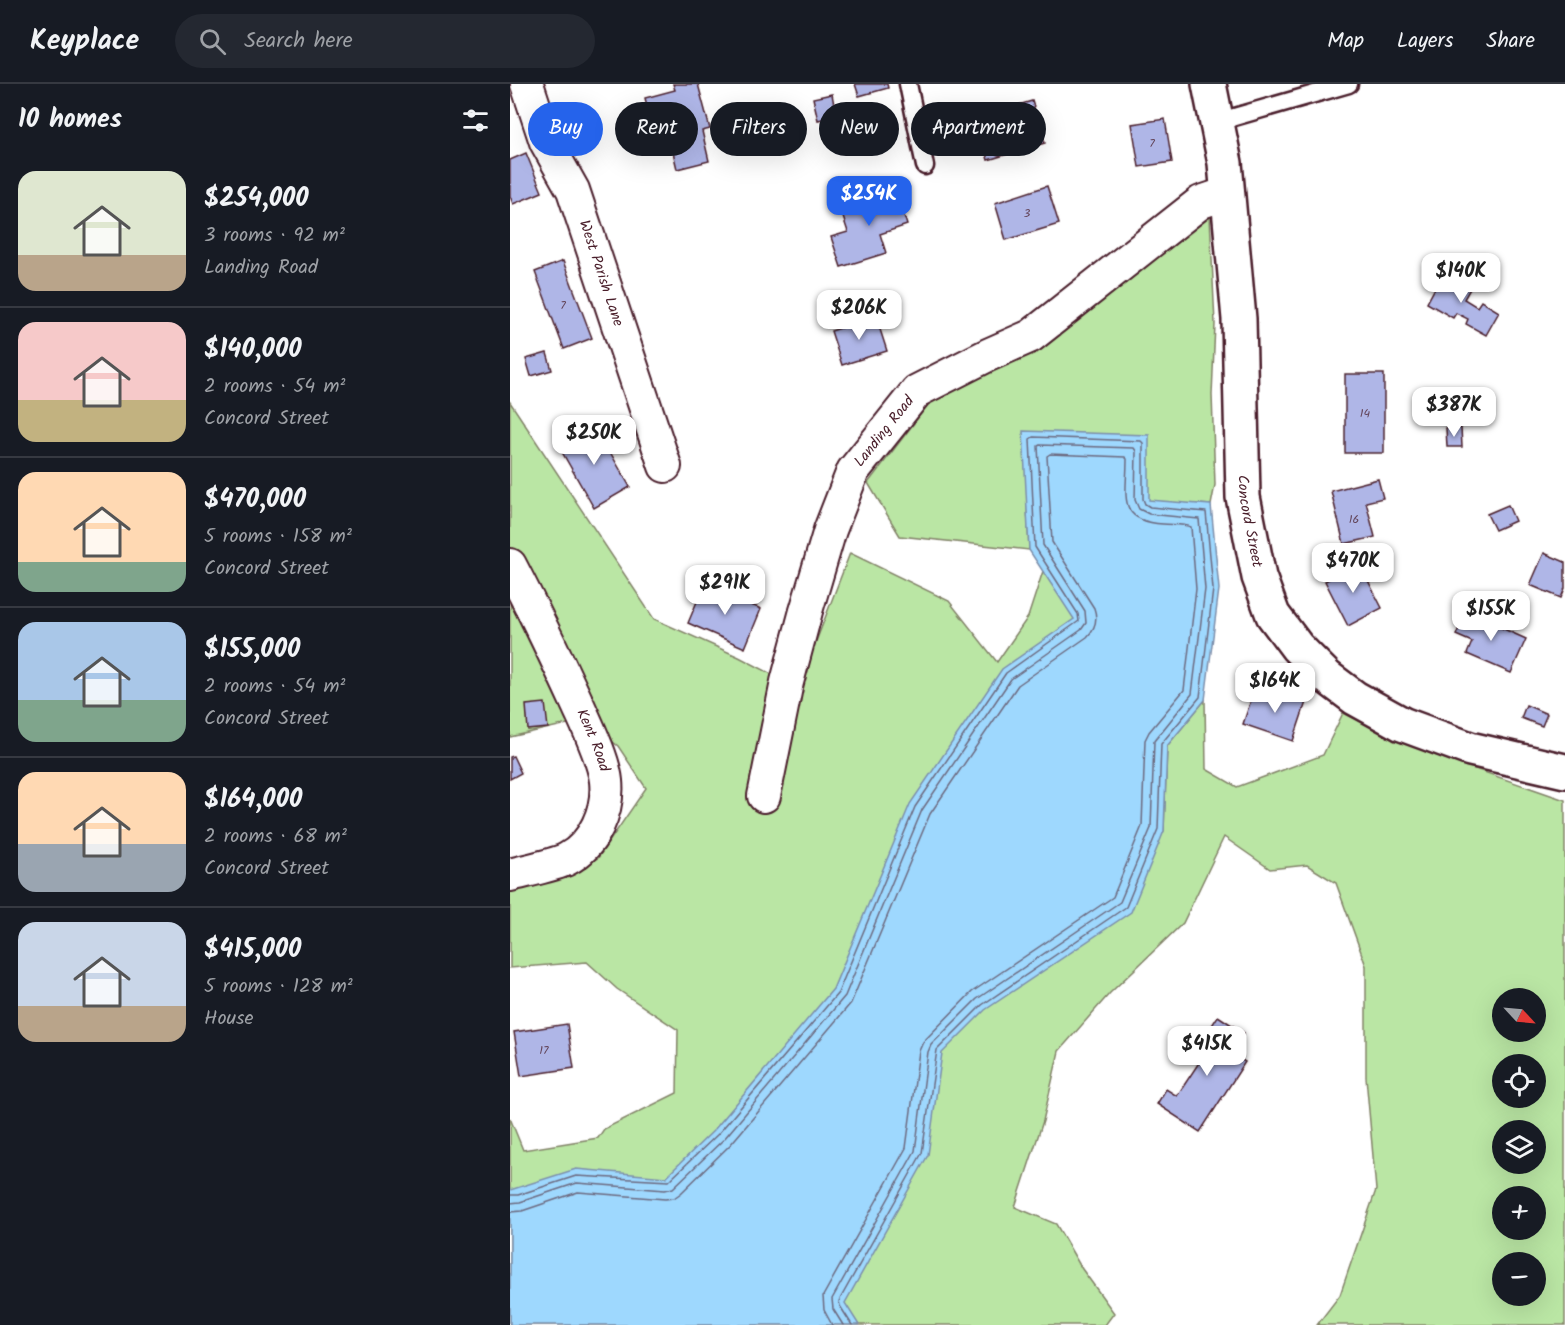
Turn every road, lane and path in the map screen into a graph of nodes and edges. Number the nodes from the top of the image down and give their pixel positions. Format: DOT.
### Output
graph roads {
  1 [pos="527,84"];
  2 [pos="908,84"];
  3 [pos="1209,84"];
  4 [pos="1349,84"];
  5 [pos="1217,122"];
  6 [pos="925,166"];
  7 [pos="1228,193"];
  8 [pos="665,466"];
  9 [pos="510,565"];
  10 [pos="1565,771"];
  11 [pos="764,796"];
  12 [pos="510,875"];
  1 -- 8 [label="street, West Parish Lane"];
  2 -- 6 [label="lane"];
  3 -- 5 [label="main road, Concord Street"];
  4 -- 5 [label="lane"];
  5 -- 7 [label="main road, Concord Street"];
  7 -- 10 [label="main road, Concord Street"];
  7 -- 11 [label="street, Landing Road"];
  9 -- 12 [label="street, Kent Road"];
}
